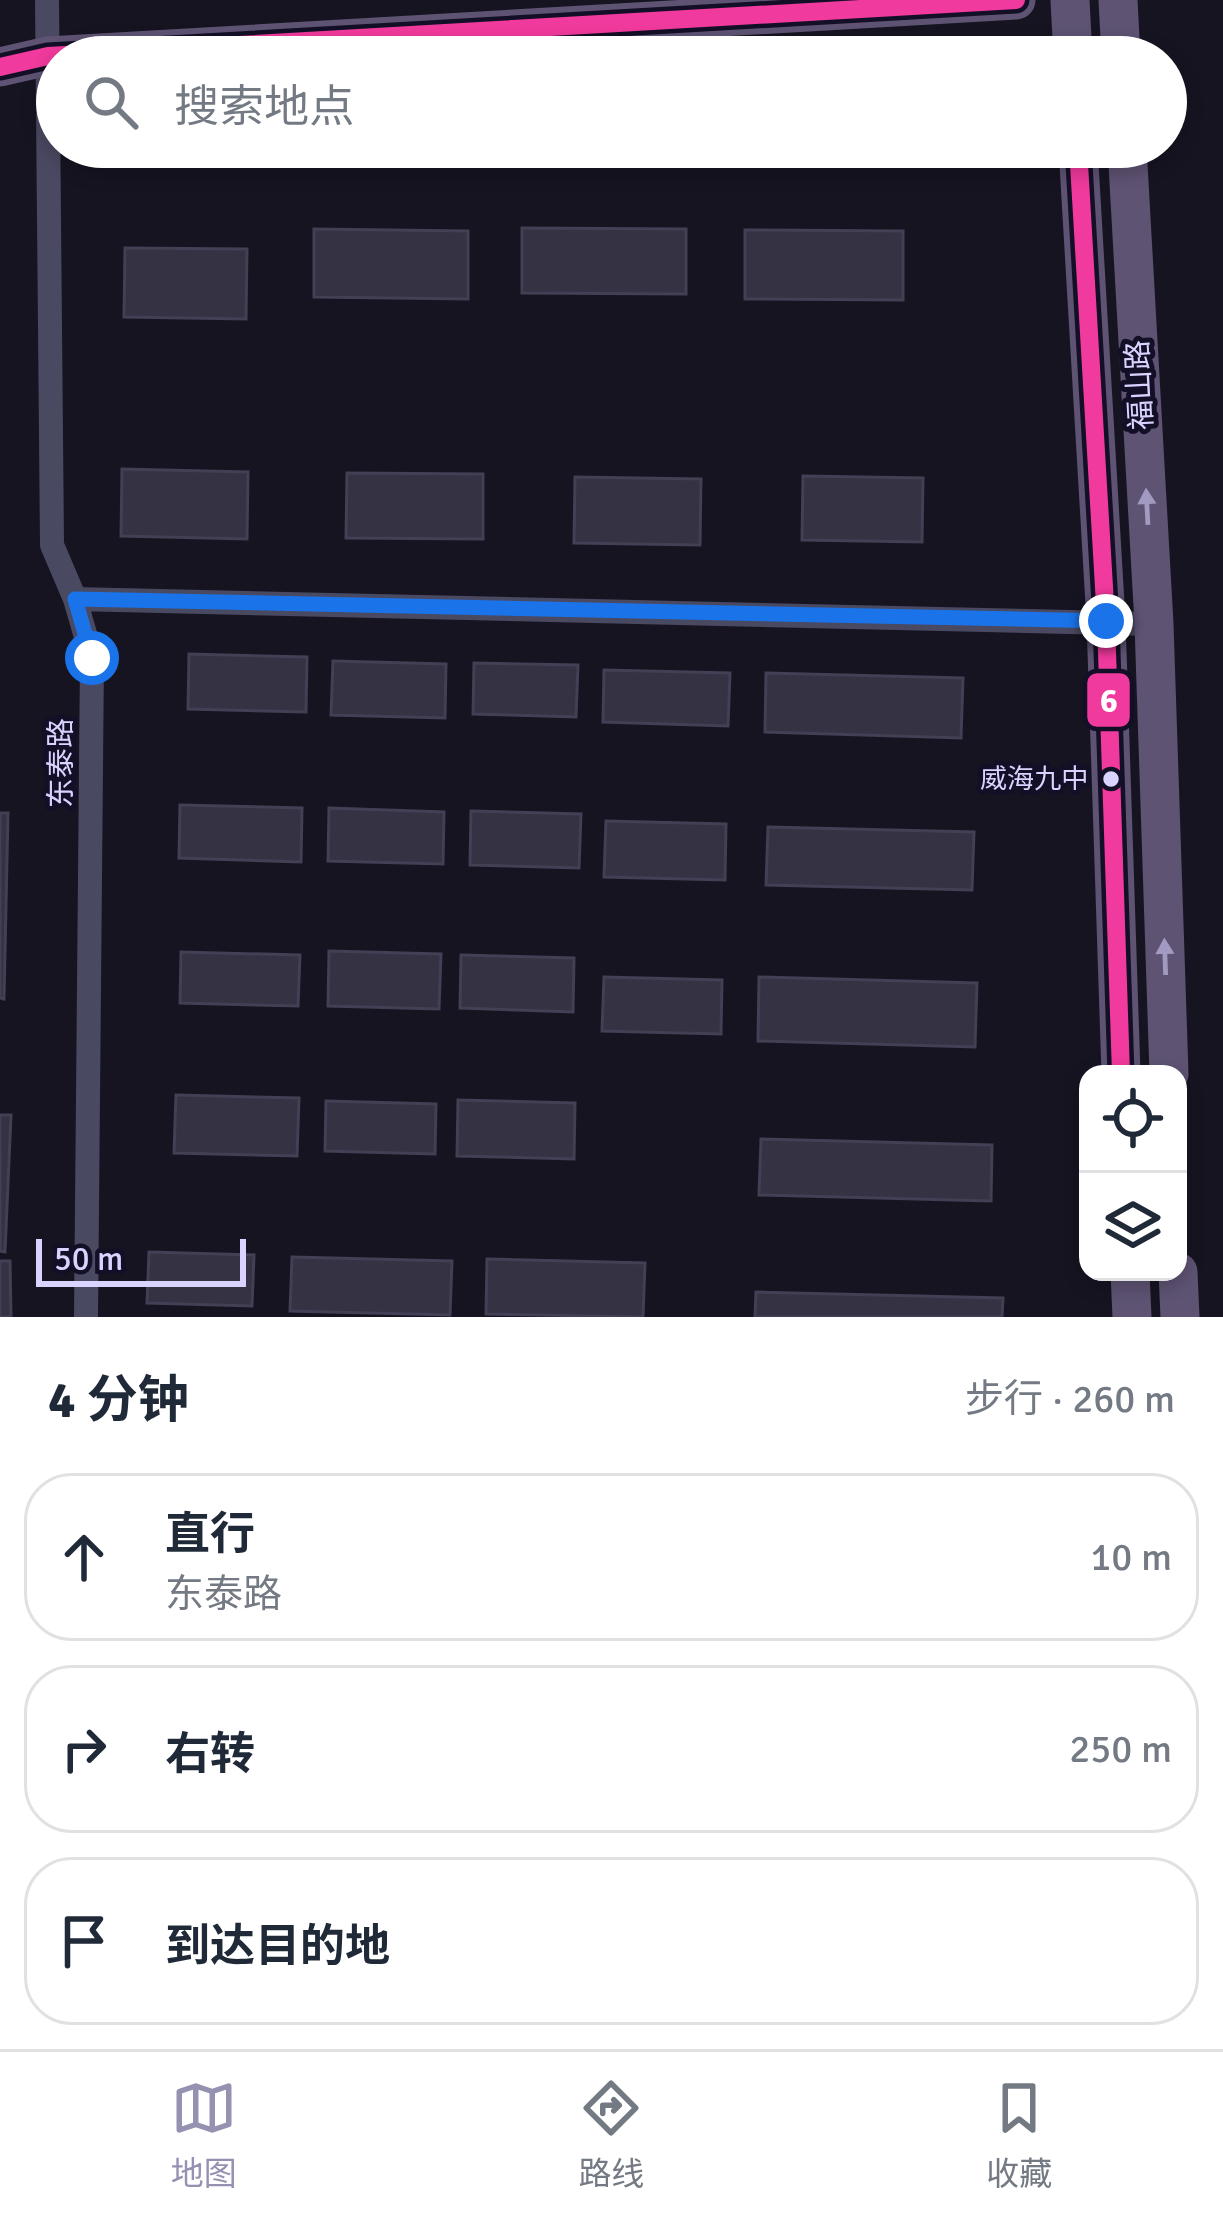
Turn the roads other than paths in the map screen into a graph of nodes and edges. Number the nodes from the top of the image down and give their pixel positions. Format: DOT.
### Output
graph roads {
  1 [pos="47,0"];
  2 [pos="1016,0"];
  3 [pos="1070,0"];
  4 [pos="1118,0"];
  5 [pos="48,36"];
  6 [pos="394,36"];
  7 [pos="1072,36"];
  8 [pos="1120,36"];
  9 [pos="36,59"];
  10 [pos="0,67"];
  11 [pos="49,168"];
  12 [pos="1079,168"];
  13 [pos="1127,168"];
  14 [pos="75,599"];
  15 [pos="1106,621"];
  16 [pos="1154,623"];
  17 [pos="1121,1065"];
  18 [pos="1169,1065"];
  19 [pos="1130,1281"];
  20 [pos="1178,1281"];
  21 [pos="86,1317"];
  22 [pos="1132,1317"];
  23 [pos="1180,1317"];
  1 -- 5 [label="street, 东泰路"];
  2 -- 6 [label="main road"];
  3 -- 7 [label="main road"];
  4 -- 8 [label="main road"];
  9 -- 10 [label="main road"];
  11 -- 14 [label="street, 东泰路"];
  12 -- 15 [label="main road, 福山路"];
  16 -- 13 [label="main road, 福山路, one-way"];
  14 -- 15 [label="street"];
  14 -- 21 [label="street, 东泰路"];
  15 -- 16 [label="street"];
  15 -- 17 [label="main road, 福山路"];
  18 -- 16 [label="main road, 福山路, one-way"];
  19 -- 22 [label="main road"];
  20 -- 23 [label="main road"];
}
